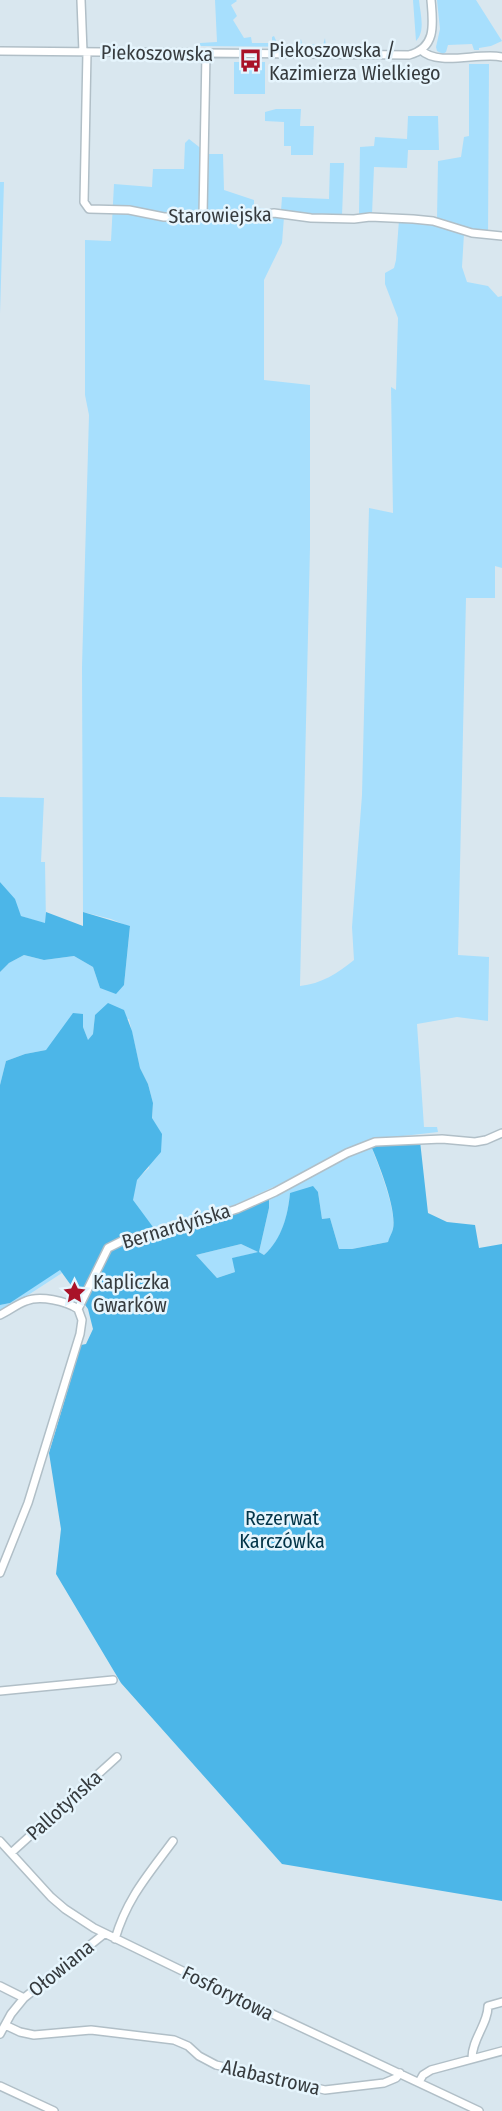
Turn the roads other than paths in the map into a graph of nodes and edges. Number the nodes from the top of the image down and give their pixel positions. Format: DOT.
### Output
graph roads {
  1 [pos="81,0"];
  2 [pos="431,0"];
  3 [pos="421,50"];
  4 [pos="0,51"];
  5 [pos="206,53"];
  6 [pos="85,54"];
  7 [pos="502,57"];
  8 [pos="203,216"];
  9 [pos="502,236"];
  10 [pos="502,1133"];
  11 [pos="78,1309"];
  12 [pos="0,1315"];
  13 [pos="0,1573"];
  14 [pos="113,1680"];
  15 [pos="0,1691"];
  16 [pos="117,1757"];
  17 [pos="0,1841"];
  18 [pos="173,1841"];
  19 [pos="11,1853"];
  20 [pos="104,1934"];
  21 [pos="115,1939"];
  22 [pos="0,1986"];
  23 [pos="24,1998"];
  24 [pos="502,2002"];
  25 [pos="5,2025"];
  26 [pos="0,2034"];
  27 [pos="502,2051"];
  28 [pos="472,2058"];
  29 [pos="400,2073"];
  30 [pos="419,2082"];
  31 [pos="0,2086"];
  32 [pos="54,2111"];
  33 [pos="479,2111"];
  1 -- 6 [label="street"];
  2 -- 3 [label="street"];
  3 -- 5 [label="street, Piekoszowska"];
  3 -- 7 [label="street, Piekoszowska"];
  4 -- 6 [label="street, Piekoszowska"];
  5 -- 6 [label="street, Piekoszowska"];
  5 -- 8 [label="street"];
  6 -- 8 [label="street, Starowiejska"];
  8 -- 9 [label="street, Starowiejska"];
  10 -- 11 [label="street, Bernardyńska"];
  11 -- 12 [label="street"];
  11 -- 13 [label="street, Bernardyńska"];
  14 -- 15 [label="street"];
  16 -- 19 [label="street, Pallotyńska"];
  17 -- 19 [label="street, Fosforytowa"];
  18 -- 21 [label="street, Ołowiana"];
  19 -- 20 [label="street, Fosforytowa"];
  20 -- 21 [label="street, Fosforytowa"];
  20 -- 23 [label="street, Ołowiana"];
  21 -- 29 [label="street, Fosforytowa"];
  22 -- 23 [label="street"];
  23 -- 25 [label="street, Ołowiana"];
  24 -- 28 [label="street"];
  25 -- 26 [label="street, Ołowiana"];
  25 -- 29 [label="street, Alabastrowa"];
  27 -- 28 [label="street"];
  28 -- 30 [label="street"];
  29 -- 30 [label="street, Fosforytowa"];
  30 -- 33 [label="street, Fosforytowa"];
  31 -- 32 [label="street"];
}
